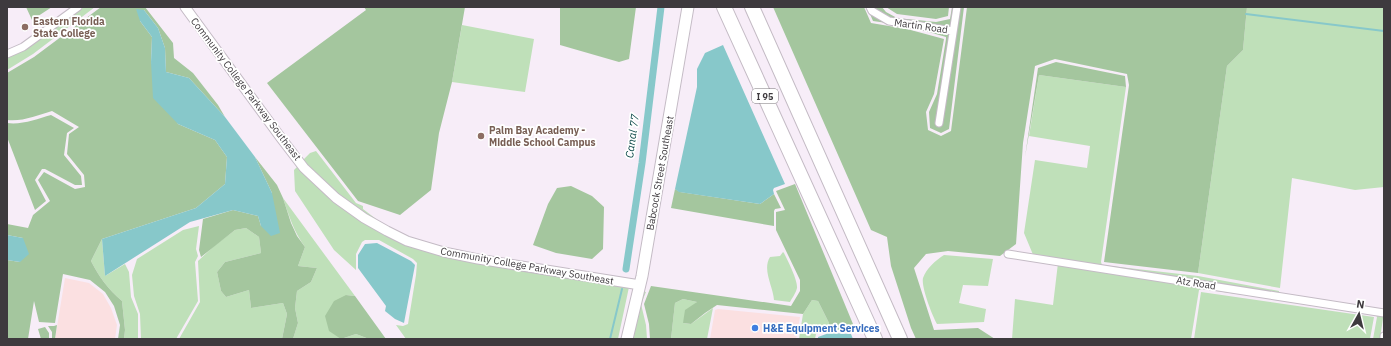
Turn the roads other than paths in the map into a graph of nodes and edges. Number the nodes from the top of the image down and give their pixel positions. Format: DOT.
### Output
graph roads {
  1 [pos="78,7"];
  2 [pos="185,7"];
  3 [pos="688,7"];
  4 [pos="724,7"];
  5 [pos="752,7"];
  6 [pos="870,7"];
  7 [pos="957,7"];
  8 [pos="953,31"];
  9 [pos="7,54"];
  10 [pos="939,123"];
  11 [pos="1008,254"];
  12 [pos="640,285"];
  13 [pos="1384,313"];
  14 [pos="627,339"];
  15 [pos="875,339"];
  16 [pos="900,339"];
  1 -- 9 [label="street"];
  2 -- 12 [label="street, Community College Parkway Southeast"];
  3 -- 12 [label="main road, Babcock Street Southeast"];
  4 -- 15 [label="highway, I 95"];
  5 -- 16 [label="highway, I 95"];
  6 -- 8 [label="street, Martin Road"];
  7 -- 8 [label="street"];
  8 -- 10 [label="street"];
  11 -- 13 [label="street, Atz Road"];
  12 -- 14 [label="main road, Babcock Street Southeast"];
}
